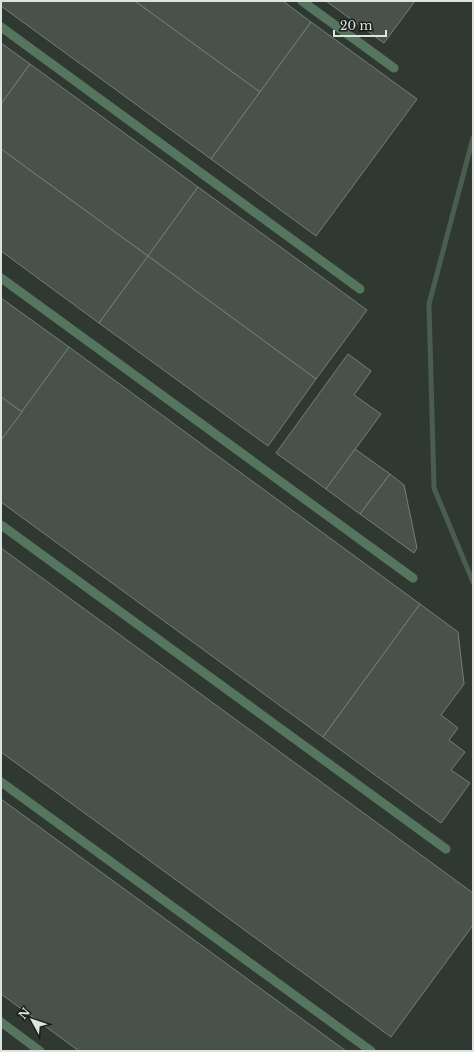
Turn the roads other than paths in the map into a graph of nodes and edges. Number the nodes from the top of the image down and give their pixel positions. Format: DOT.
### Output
graph roads {
  1 [pos="302,1"];
  2 [pos="1,27"];
  3 [pos="394,68"];
  4 [pos="1,278"];
  5 [pos="360,289"];
  6 [pos="1,525"];
  7 [pos="413,578"];
  8 [pos="1,782"];
  9 [pos="446,849"];
  10 [pos="1,1022"];
  11 [pos="40,1051"];
  12 [pos="371,1051"];
  1 -- 3 [label="lane"];
  2 -- 5 [label="lane"];
  4 -- 7 [label="lane"];
  6 -- 9 [label="lane"];
  8 -- 12 [label="lane"];
  10 -- 11 [label="lane"];
}
